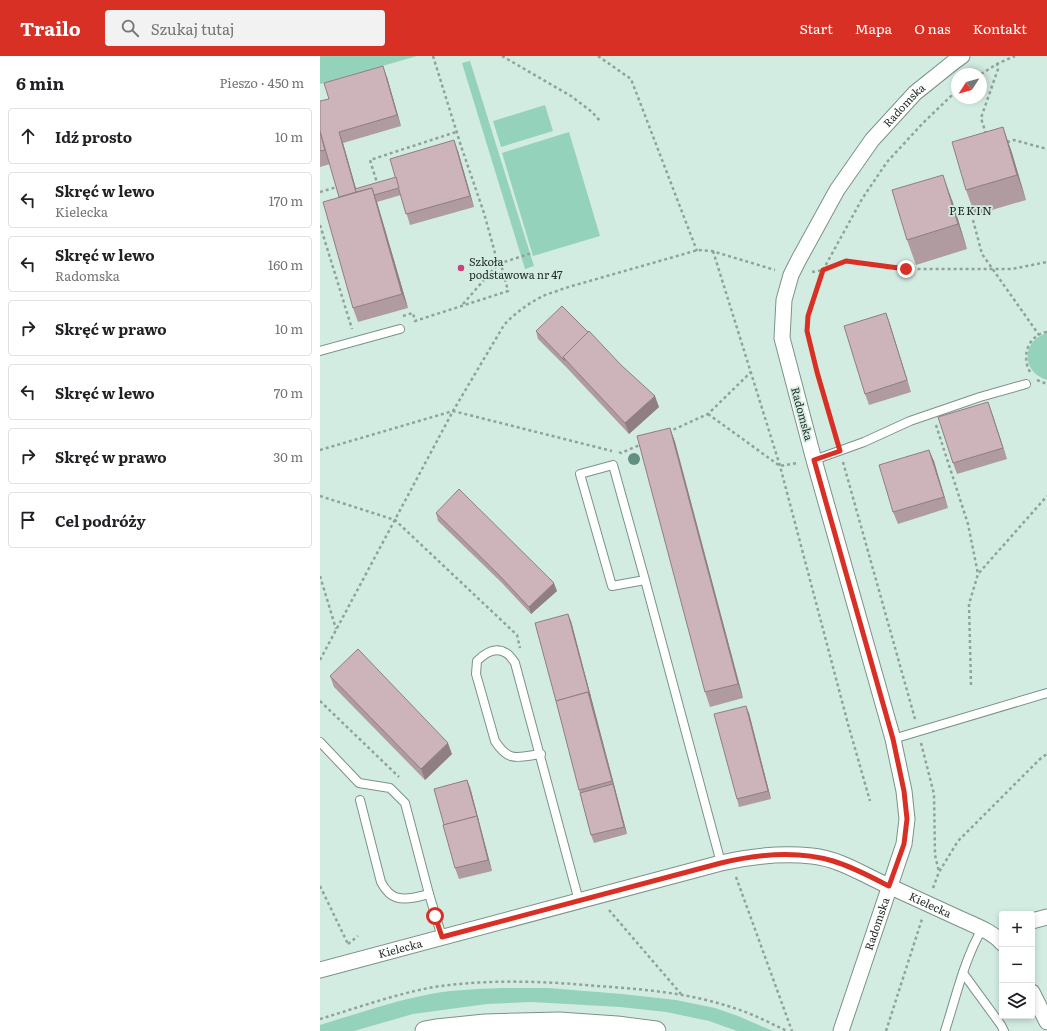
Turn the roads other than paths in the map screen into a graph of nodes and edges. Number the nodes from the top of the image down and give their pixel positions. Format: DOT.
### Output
graph roads {
  1 [pos="962,56"];
  2 [pos="400,329"];
  3 [pos="320,351"];
  4 [pos="1026,384"];
  5 [pos="814,460"];
  6 [pos="645,580"];
  7 [pos="1047,693"];
  8 [pos="893,739"];
  9 [pos="320,742"];
  10 [pos="540,754"];
  11 [pos="360,800"];
  12 [pos="726,862"];
  13 [pos="889,886"];
  14 [pos="429,894"];
  15 [pos="579,900"];
  16 [pos="1047,917"];
  17 [pos="1035,920"];
  18 [pos="982,929"];
  19 [pos="442,937"];
  20 [pos="999,939"];
  21 [pos="320,970"];
  22 [pos="963,973"];
  23 [pos="1035,998"];
  24 [pos="1047,1022"];
  25 [pos="425,1031"];
  26 [pos="656,1031"];
  27 [pos="841,1031"];
  28 [pos="945,1031"];
  29 [pos="1004,1031"];
  1 -- 5 [label="street, Radomska"];
  2 -- 3 [label="lane"];
  4 -- 5 [label="lane"];
  5 -- 8 [label="street, Radomska"];
  6 -- 6 [label="lane"];
  6 -- 12 [label="lane"];
  7 -- 8 [label="lane"];
  8 -- 13 [label="street, Radomska"];
  9 -- 14 [label="lane"];
  10 -- 10 [label="lane"];
  10 -- 15 [label="lane"];
  11 -- 14 [label="lane"];
  12 -- 13 [label="street, Kielecka"];
  12 -- 15 [label="street, Kielecka"];
  13 -- 18 [label="street, Kielecka"];
  13 -- 27 [label="street, Radomska"];
  14 -- 19 [label="lane"];
  15 -- 19 [label="street, Kielecka"];
  16 -- 17 [label="street"];
  18 -- 20 [label="street, Kielecka"];
  18 -- 22 [label="lane"];
  19 -- 21 [label="street, Kielecka"];
  22 -- 28 [label="lane"];
  22 -- 29 [label="lane"];
  23 -- 24 [label="street"];
  25 -- 26 [label="street"];
}
